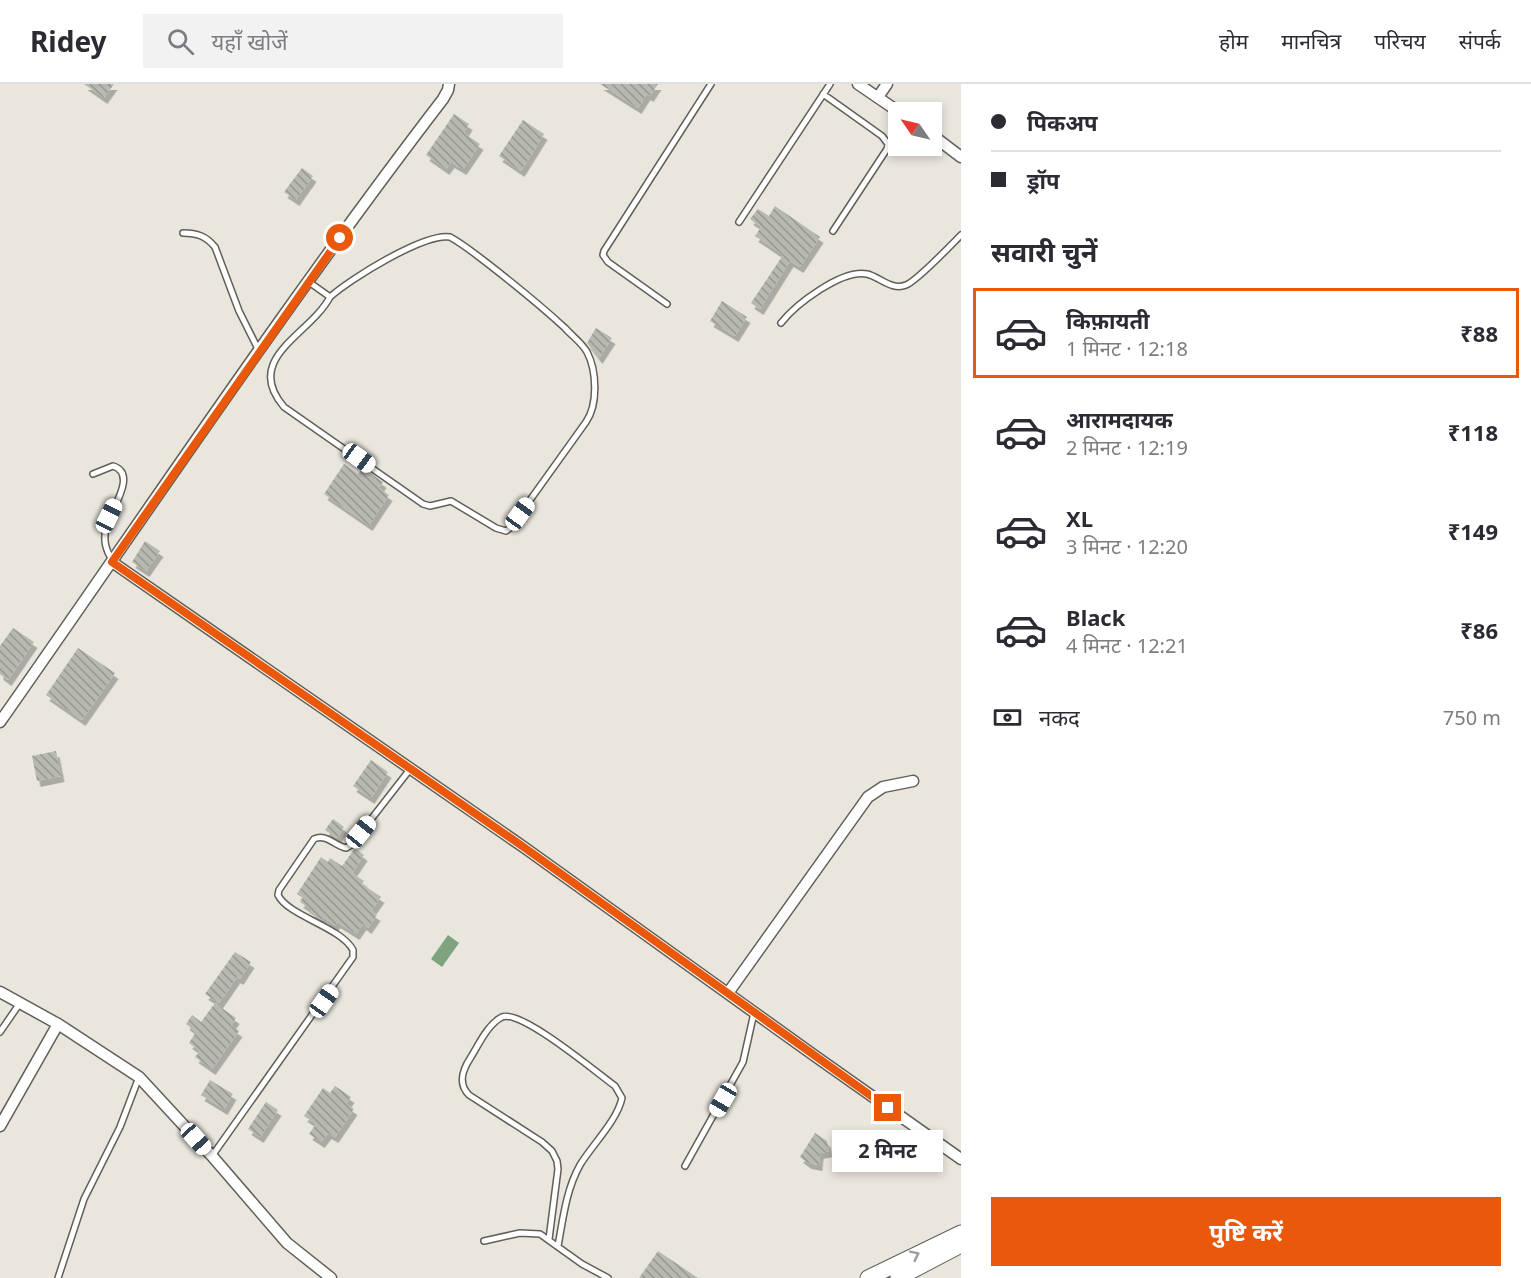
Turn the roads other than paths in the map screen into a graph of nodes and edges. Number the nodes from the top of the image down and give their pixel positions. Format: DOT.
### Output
graph roads {
  1 [pos="449,84"];
  2 [pos="711,84"];
  3 [pos="830,84"];
  4 [pos="858,84"];
  5 [pos="887,84"];
  6 [pos="823,94"];
  7 [pos="878,97"];
  8 [pos="888,104"];
  9 [pos="942,142"];
  10 [pos="961,156"];
  11 [pos="739,222"];
  12 [pos="833,231"];
  13 [pos="183,234"];
  14 [pos="961,235"];
  15 [pos="309,282"];
  16 [pos="330,297"];
  17 [pos="667,304"];
  18 [pos="781,323"];
  19 [pos="259,351"];
  20 [pos="93,474"];
  21 [pos="112,562"];
  22 [pos="0,722"];
  23 [pos="411,768"];
  24 [pos="913,782"];
  25 [pos="0,992"];
  26 [pos="728,993"];
  27 [pos="20,1003"];
  28 [pos="754,1012"];
  29 [pos="58,1024"];
  30 [pos="0,1032"];
  31 [pos="140,1077"];
  32 [pos="0,1126"];
  33 [pos="212,1156"];
  34 [pos="961,1159"];
  35 [pos="685,1166"];
  36 [pos="961,1233"];
  37 [pos="549,1239"];
  38 [pos="484,1241"];
  39 [pos="961,1245"];
  40 [pos="558,1246"];
  41 [pos="58,1278"];
  42 [pos="331,1278"];
  43 [pos="608,1278"];
  44 [pos="868,1278"];
  45 [pos="898,1278"];
  1 -- 15 [label="street"];
  2 -- 17 [label="lane"];
  3 -- 6 [label="lane"];
  4 -- 7 [label="street"];
  5 -- 7 [label="street"];
  6 -- 11 [label="lane"];
  6 -- 12 [label="lane"];
  7 -- 8 [label="street"];
  9 -- 10 [label="street"];
  13 -- 19 [label="lane"];
  14 -- 18 [label="lane"];
  15 -- 16 [label="lane"];
  15 -- 19 [label="street"];
  16 -- 16 [label="lane"];
  19 -- 21 [label="street"];
  20 -- 21 [label="lane"];
  21 -- 22 [label="street"];
  21 -- 23 [label="street"];
  23 -- 26 [label="street"];
  23 -- 33 [label="lane"];
  24 -- 26 [label="street"];
  25 -- 27 [label="street"];
  26 -- 28 [label="street"];
  27 -- 29 [label="street"];
  27 -- 30 [label="lane"];
  28 -- 34 [label="street"];
  28 -- 35 [label="lane"];
  29 -- 31 [label="street"];
  29 -- 32 [label="street"];
  31 -- 33 [label="street"];
  31 -- 41 [label="lane"];
  33 -- 42 [label="street"];
  44 -- 36 [label="main road, one-way"];
  37 -- 38 [label="lane"];
  37 -- 40 [label="lane"];
  37 -- 40 [label="lane"];
  39 -- 45 [label="main road"];
  40 -- 43 [label="lane"];
}
